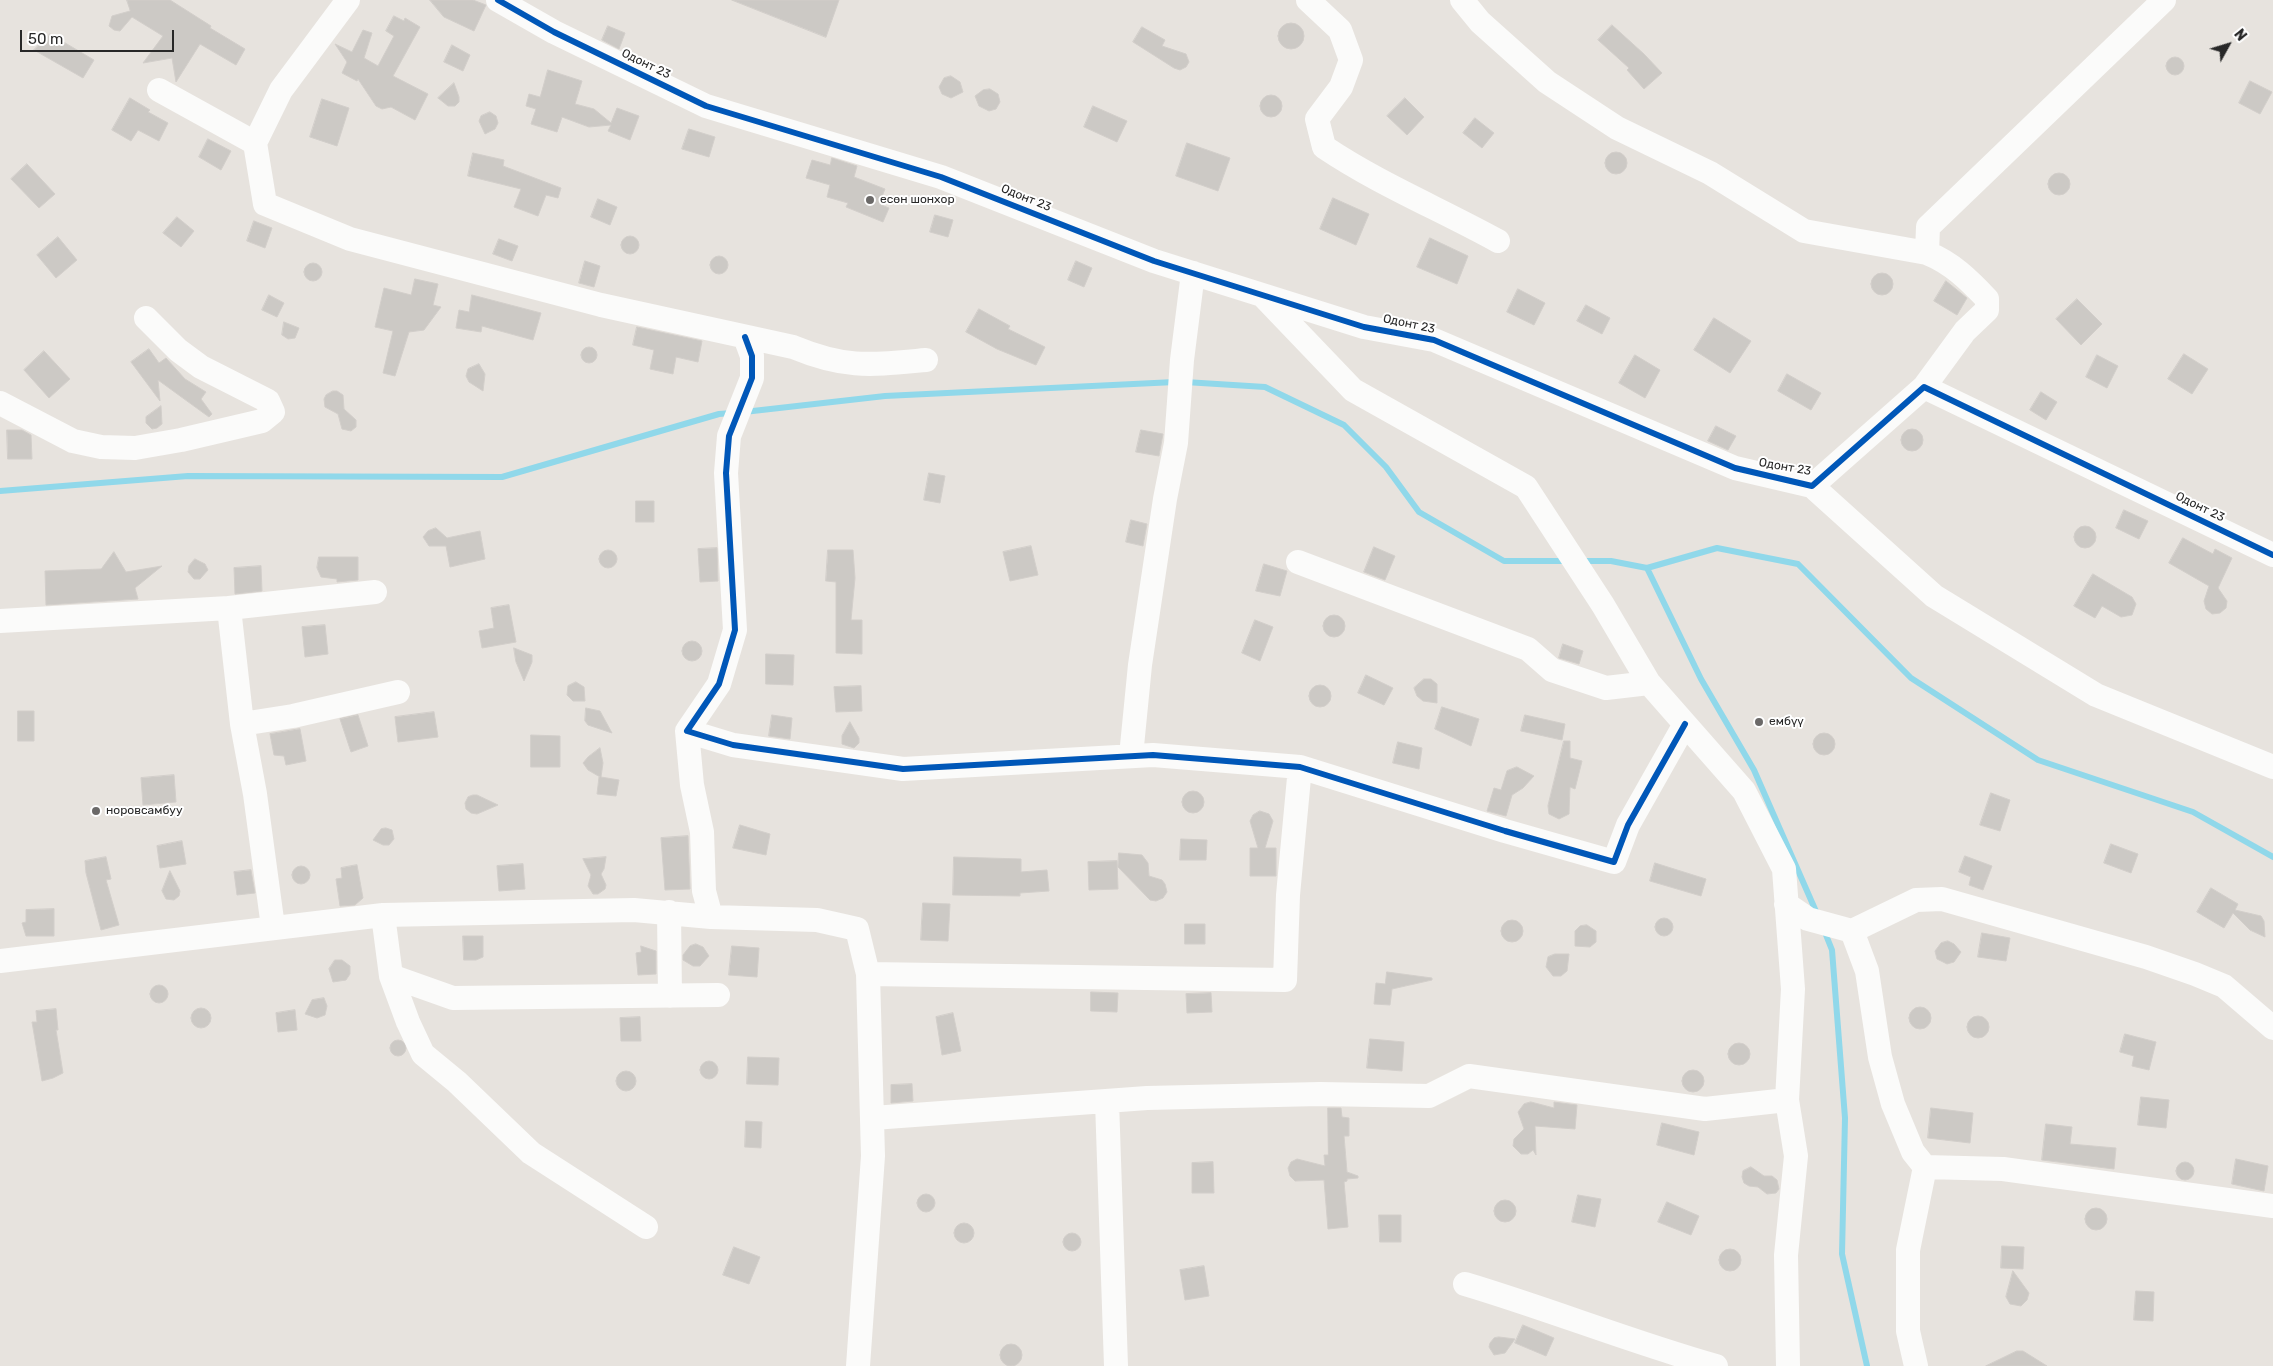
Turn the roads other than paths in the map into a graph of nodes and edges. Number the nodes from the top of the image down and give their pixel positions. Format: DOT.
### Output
graph roads {
  1 [pos="348,0"];
  2 [pos="498,0"];
  3 [pos="1308,0"];
  4 [pos="1462,0"];
  5 [pos="2164,0"];
  6 [pos="159,90"];
  7 [pos="255,143"];
  8 [pos="1498,241"];
  9 [pos="1927,253"];
  10 [pos="1193,273"];
  11 [pos="1262,295"];
  12 [pos="146,318"];
  13 [pos="745,337"];
  14 [pos="926,360"];
  15 [pos="1924,387"];
  16 [pos="0,403"];
  17 [pos="1812,486"];
  18 [pos="2273,555"];
  19 [pos="1298,562"];
  20 [pos="374,592"];
  21 [pos="229,608"];
  22 [pos="0,621"];
  23 [pos="1649,683"];
  24 [pos="398,692"];
  25 [pos="242,724"];
  26 [pos="1685,724"];
  27 [pos="687,731"];
  28 [pos="1131,756"];
  29 [pos="1300,767"];
  30 [pos="2273,767"];
  31 [pos="1786,904"];
  32 [pos="669,912"];
  33 [pos="383,915"];
  34 [pos="711,917"];
  35 [pos="273,927"];
  36 [pos="1852,931"];
  37 [pos="0,961"];
  38 [pos="868,974"];
  39 [pos="391,976"];
  40 [pos="718,995"];
  41 [pos="670,996"];
  42 [pos="2273,1028"];
  43 [pos="1787,1100"];
  44 [pos="1107,1101"];
  45 [pos="873,1118"];
  46 [pos="1925,1167"];
  47 [pos="2273,1206"];
  48 [pos="646,1227"];
  49 [pos="1465,1284"];
  50 [pos="858,1366"];
  51 [pos="1116,1366"];
  52 [pos="1716,1366"];
  53 [pos="1788,1366"];
  54 [pos="1916,1366"];
  1 -- 7 [label="street"];
  2 -- 10 [label="street, Одонт 23"];
  3 -- 8 [label="street"];
  4 -- 9 [label="street"];
  5 -- 9 [label="street"];
  6 -- 7 [label="street"];
  7 -- 13 [label="street"];
  9 -- 15 [label="street"];
  10 -- 11 [label="street, Одонт 23"];
  10 -- 28 [label="street"];
  11 -- 17 [label="street, Одонт 23"];
  11 -- 23 [label="street"];
  12 -- 16 [label="street"];
  13 -- 14 [label="street"];
  13 -- 27 [label="street"];
  15 -- 17 [label="street, Одонт 23"];
  15 -- 18 [label="street, Одонт 23"];
  17 -- 30 [label="street"];
  19 -- 23 [label="street"];
  20 -- 21 [label="street"];
  21 -- 22 [label="street"];
  21 -- 25 [label="street"];
  23 -- 26 [label="street"];
  24 -- 25 [label="street"];
  25 -- 35 [label="street"];
  26 -- 29 [label="street"];
  26 -- 31 [label="street"];
  27 -- 28 [label="street"];
  27 -- 34 [label="street"];
  28 -- 29 [label="street"];
  29 -- 38 [label="street"];
  31 -- 36 [label="street"];
  31 -- 43 [label="street"];
  32 -- 33 [label="street"];
  32 -- 34 [label="street"];
  32 -- 41 [label="street"];
  33 -- 35 [label="street"];
  33 -- 39 [label="street"];
  34 -- 38 [label="street"];
  35 -- 37 [label="street"];
  36 -- 42 [label="street"];
  36 -- 46 [label="street"];
  38 -- 45 [label="street"];
  39 -- 41 [label="street"];
  39 -- 48 [label="street"];
  40 -- 41 [label="street"];
  43 -- 44 [label="street"];
  43 -- 53 [label="street"];
  44 -- 45 [label="street"];
  44 -- 51 [label="street"];
  45 -- 50 [label="street"];
  46 -- 47 [label="street"];
  46 -- 54 [label="street"];
  49 -- 52 [label="street"];
}
